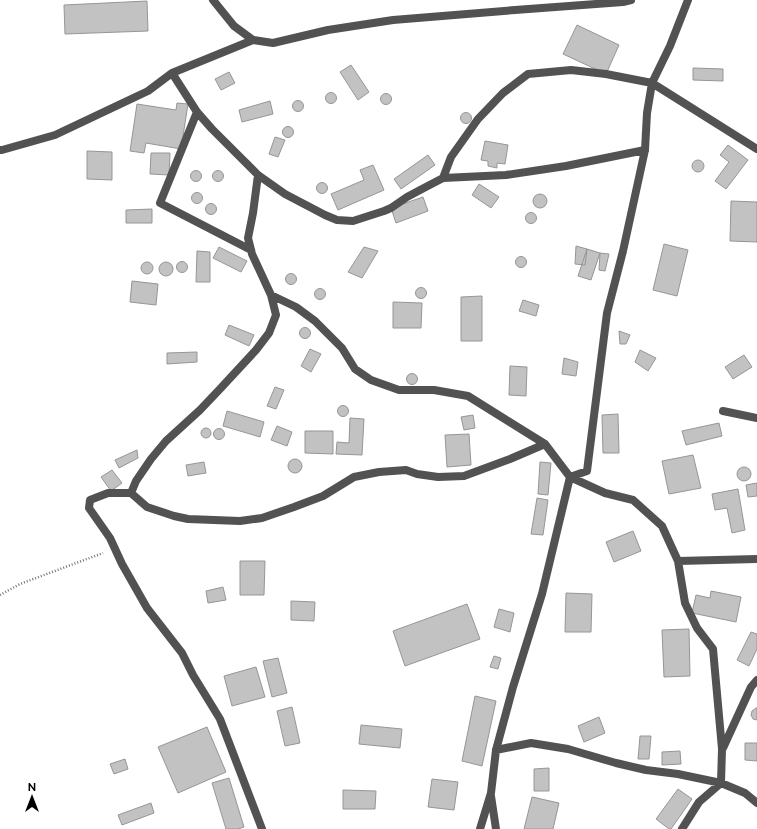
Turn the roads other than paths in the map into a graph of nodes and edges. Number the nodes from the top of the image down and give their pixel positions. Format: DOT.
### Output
graph roads {
  1 [pos="213,0"];
  2 [pos="631,0"];
  3 [pos="688,0"];
  4 [pos="253,40"];
  5 [pos="172,73"];
  6 [pos="652,83"];
  7 [pos="197,112"];
  8 [pos="757,149"];
  9 [pos="0,150"];
  10 [pos="645,150"];
  11 [pos="258,175"];
  12 [pos="443,178"];
  13 [pos="251,250"];
  14 [pos="272,296"];
  15 [pos="723,411"];
  16 [pos="757,418"];
  17 [pos="544,444"];
  18 [pos="570,477"];
  19 [pos="131,493"];
  20 [pos="757,559"];
  21 [pos="678,561"];
  22 [pos="757,680"];
  23 [pos="722,749"];
  24 [pos="496,750"];
  25 [pos="720,783"];
  26 [pos="491,793"];
  27 [pos="745,793"];
  28 [pos="757,795"];
  29 [pos="757,803"];
  30 [pos="262,829"];
  31 [pos="480,829"];
  32 [pos="496,829"];
  33 [pos="682,829"];
  1 -- 4 [label="street"];
  2 -- 4 [label="street"];
  3 -- 6 [label="street"];
  4 -- 5 [label="street"];
  5 -- 7 [label="street"];
  5 -- 9 [label="street"];
  6 -- 8 [label="street"];
  6 -- 10 [label="street"];
  6 -- 12 [label="street"];
  7 -- 11 [label="street"];
  7 -- 13 [label="street"];
  10 -- 12 [label="street"];
  10 -- 18 [label="street"];
  11 -- 12 [label="street"];
  11 -- 13 [label="street"];
  13 -- 14 [label="street"];
  14 -- 17 [label="street"];
  14 -- 19 [label="street"];
  15 -- 16 [label="street"];
  17 -- 18 [label="street"];
  17 -- 19 [label="street"];
  18 -- 21 [label="street"];
  18 -- 24 [label="street"];
  19 -- 30 [label="street"];
  20 -- 21 [label="street"];
  21 -- 23 [label="street"];
  22 -- 23 [label="street"];
  23 -- 25 [label="street"];
  24 -- 25 [label="street"];
  24 -- 26 [label="street"];
  25 -- 27 [label="street"];
  25 -- 33 [label="street"];
  26 -- 31 [label="street"];
  26 -- 32 [label="street"];
  27 -- 28 [label="street"];
  27 -- 29 [label="street"];
}
